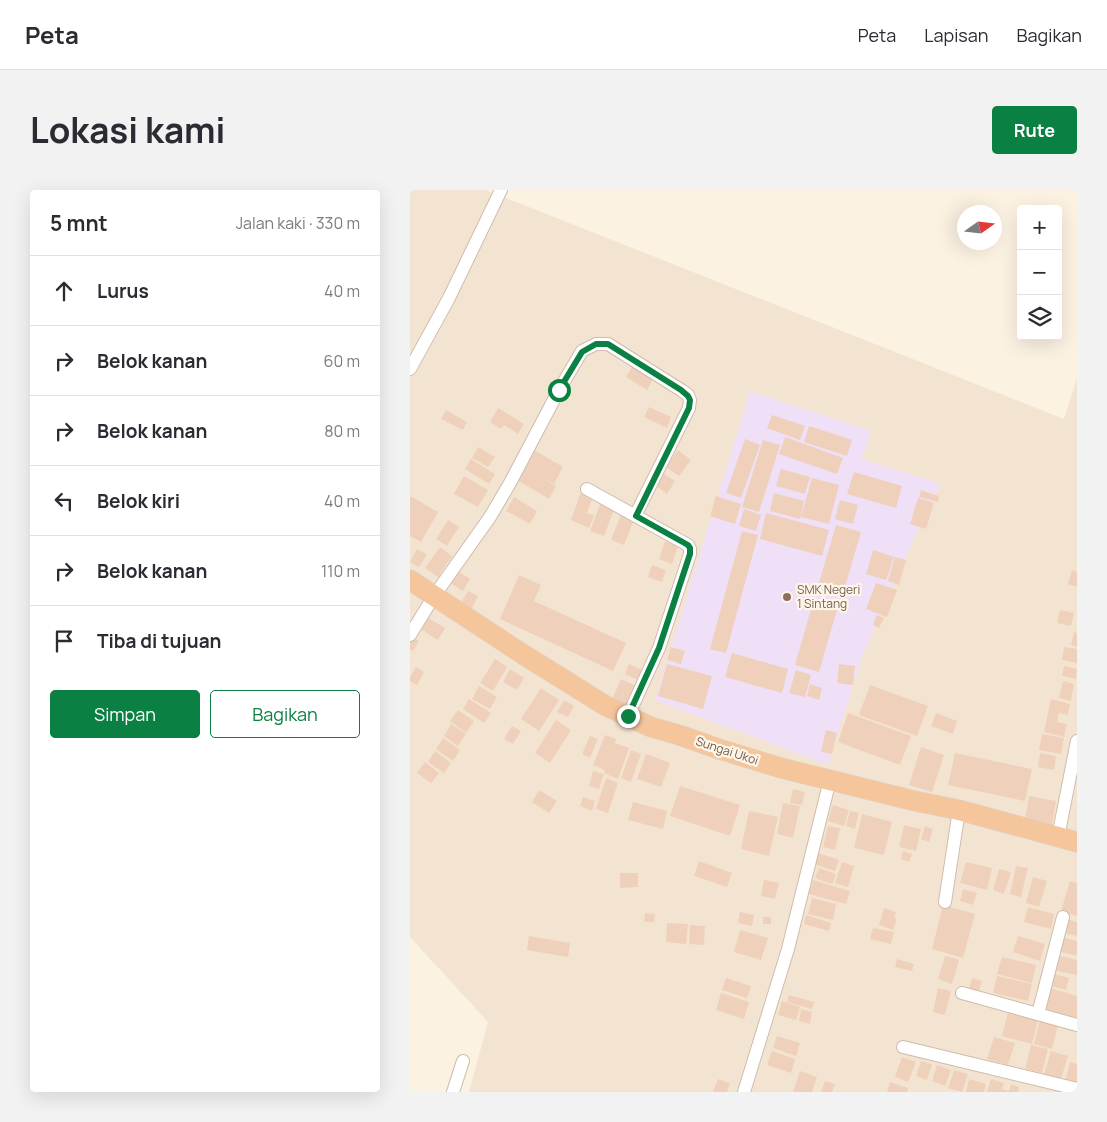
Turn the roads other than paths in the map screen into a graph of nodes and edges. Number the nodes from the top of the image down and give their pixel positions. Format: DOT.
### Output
graph roads {
  1 [pos="501,190"];
  2 [pos="410,369"];
  3 [pos="588,490"];
  4 [pos="636,516"];
  5 [pos="410,580"];
  6 [pos="434,596"];
  7 [pos="410,635"];
  8 [pos="628,716"];
  9 [pos="1077,741"];
  10 [pos="830,780"];
  11 [pos="959,810"];
  12 [pos="1058,837"];
  13 [pos="1077,842"];
  14 [pos="945,902"];
  15 [pos="1063,917"];
  16 [pos="962,992"];
  17 [pos="1038,1014"];
  18 [pos="1077,1025"];
  19 [pos="903,1047"];
  20 [pos="463,1060"];
  21 [pos="1077,1089"];
  22 [pos="453,1092"];
  23 [pos="744,1092"];
  1 -- 2 [label="street"];
  3 -- 4 [label="street"];
  4 -- 6 [label="street"];
  4 -- 8 [label="street"];
  5 -- 6 [label="highway, Sungai Ukoi"];
  6 -- 7 [label="street"];
  6 -- 8 [label="highway, Sungai Ukoi"];
  8 -- 10 [label="highway, Sungai Ukoi"];
  9 -- 12 [label="street"];
  10 -- 11 [label="highway, Sungai Ukoi"];
  10 -- 23 [label="street"];
  11 -- 12 [label="highway, Sungai Ukoi"];
  11 -- 14 [label="street"];
  12 -- 13 [label="highway, Sungai Ukoi"];
  15 -- 17 [label="street"];
  16 -- 17 [label="street"];
  17 -- 18 [label="street"];
  19 -- 21 [label="street"];
  20 -- 22 [label="street"];
}
